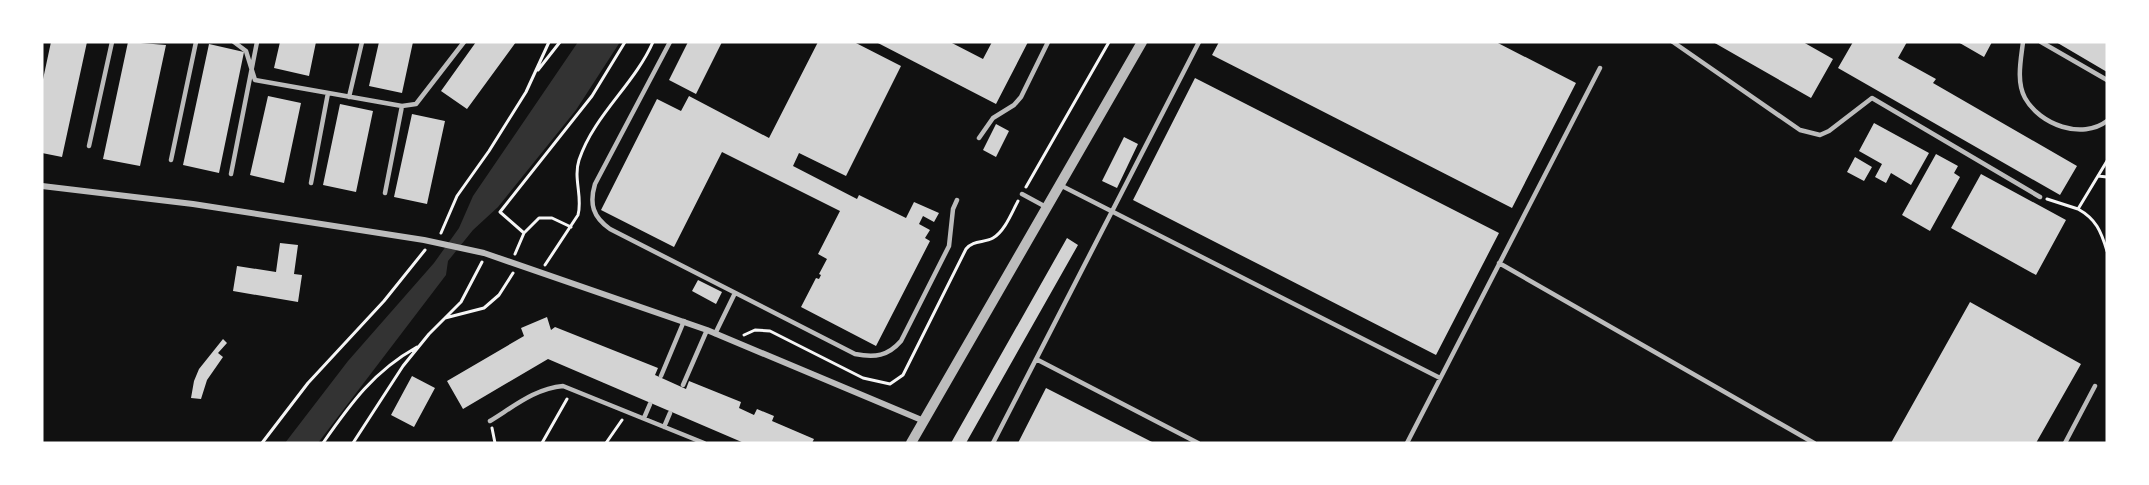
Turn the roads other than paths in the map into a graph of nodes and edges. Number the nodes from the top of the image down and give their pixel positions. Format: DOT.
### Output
graph roads {
  1 [pos="112,42"];
  2 [pos="196,42"];
  3 [pos="234,42"];
  4 [pos="257,42"];
  5 [pos="362,42"];
  6 [pos="464,42"];
  7 [pos="670,42"];
  8 [pos="1048,42"];
  9 [pos="1142,42"];
  10 [pos="1199,42"];
  11 [pos="1672,42"];
  12 [pos="2023,42"];
  13 [pos="2041,42"];
  14 [pos="252,67"];
  15 [pos="1600,68"];
  16 [pos="2107,80"];
  17 [pos="328,93"];
  18 [pos="349,97"];
  19 [pos="402,106"];
  20 [pos="2107,121"];
  21 [pos="979,138"];
  22 [pos="89,146"];
  23 [pos="171,160"];
  24 [pos="231,174"];
  25 [pos="311,183"];
  26 [pos="1060,185"];
  27 [pos="42,186"];
  28 [pos="385,193"];
  29 [pos="1022,194"];
  30 [pos="2040,197"];
  31 [pos="957,200"];
  32 [pos="1046,207"];
  33 [pos="1112,211"];
  34 [pos="1499,263"];
  35 [pos="735,293"];
  36 [pos="684,321"];
  37 [pos="707,330"];
  38 [pos="715,334"];
  39 [pos="1036,360"];
  40 [pos="662,376"];
  41 [pos="1440,378"];
  42 [pos="683,385"];
  43 [pos="2096,386"];
  44 [pos="650,404"];
  45 [pos="670,413"];
  46 [pos="644,418"];
  47 [pos="490,421"];
  48 [pos="924,421"];
  49 [pos="664,427"];
  50 [pos="704,443"];
  51 [pos="911,443"];
  52 [pos="993,443"];
  53 [pos="1198,443"];
  54 [pos="1407,443"];
  55 [pos="1814,443"];
  56 [pos="2065,443"];
  1 -- 22 [label="lane"];
  2 -- 23 [label="lane"];
  3 -- 14 [label="lane"];
  4 -- 14 [label="lane"];
  5 -- 18 [label="lane"];
  6 -- 19 [label="lane"];
  7 -- 35 [label="lane"];
  8 -- 21 [label="lane"];
  9 -- 26 [label="street"];
  10 -- 33 [label="lane"];
  11 -- 30 [label="lane"];
  12 -- 20 [label="lane"];
  13 -- 16 [label="lane"];
  14 -- 17 [label="lane"];
  14 -- 24 [label="lane"];
  15 -- 34 [label="lane"];
  17 -- 18 [label="lane"];
  17 -- 25 [label="lane"];
  18 -- 19 [label="lane"];
  19 -- 28 [label="lane"];
  26 -- 32 [label="street"];
  26 -- 33 [label="lane"];
  27 -- 36 [label="street"];
  29 -- 32 [label="lane"];
  31 -- 35 [label="lane"];
  32 -- 48 [label="street"];
  33 -- 39 [label="lane"];
  33 -- 41 [label="lane"];
  34 -- 41 [label="lane"];
  34 -- 55 [label="lane"];
  35 -- 38 [label="lane"];
  36 -- 37 [label="street"];
  36 -- 40 [label="lane"];
  37 -- 38 [label="street"];
  37 -- 42 [label="lane"];
  38 -- 48 [label="street"];
  39 -- 52 [label="lane"];
  39 -- 53 [label="lane"];
  41 -- 54 [label="lane"];
  43 -- 56 [label="lane"];
  44 -- 46 [label="lane"];
  45 -- 49 [label="lane"];
  46 -- 47 [label="lane"];
  46 -- 49 [label="lane"];
  48 -- 51 [label="street"];
  49 -- 50 [label="lane"];
}
